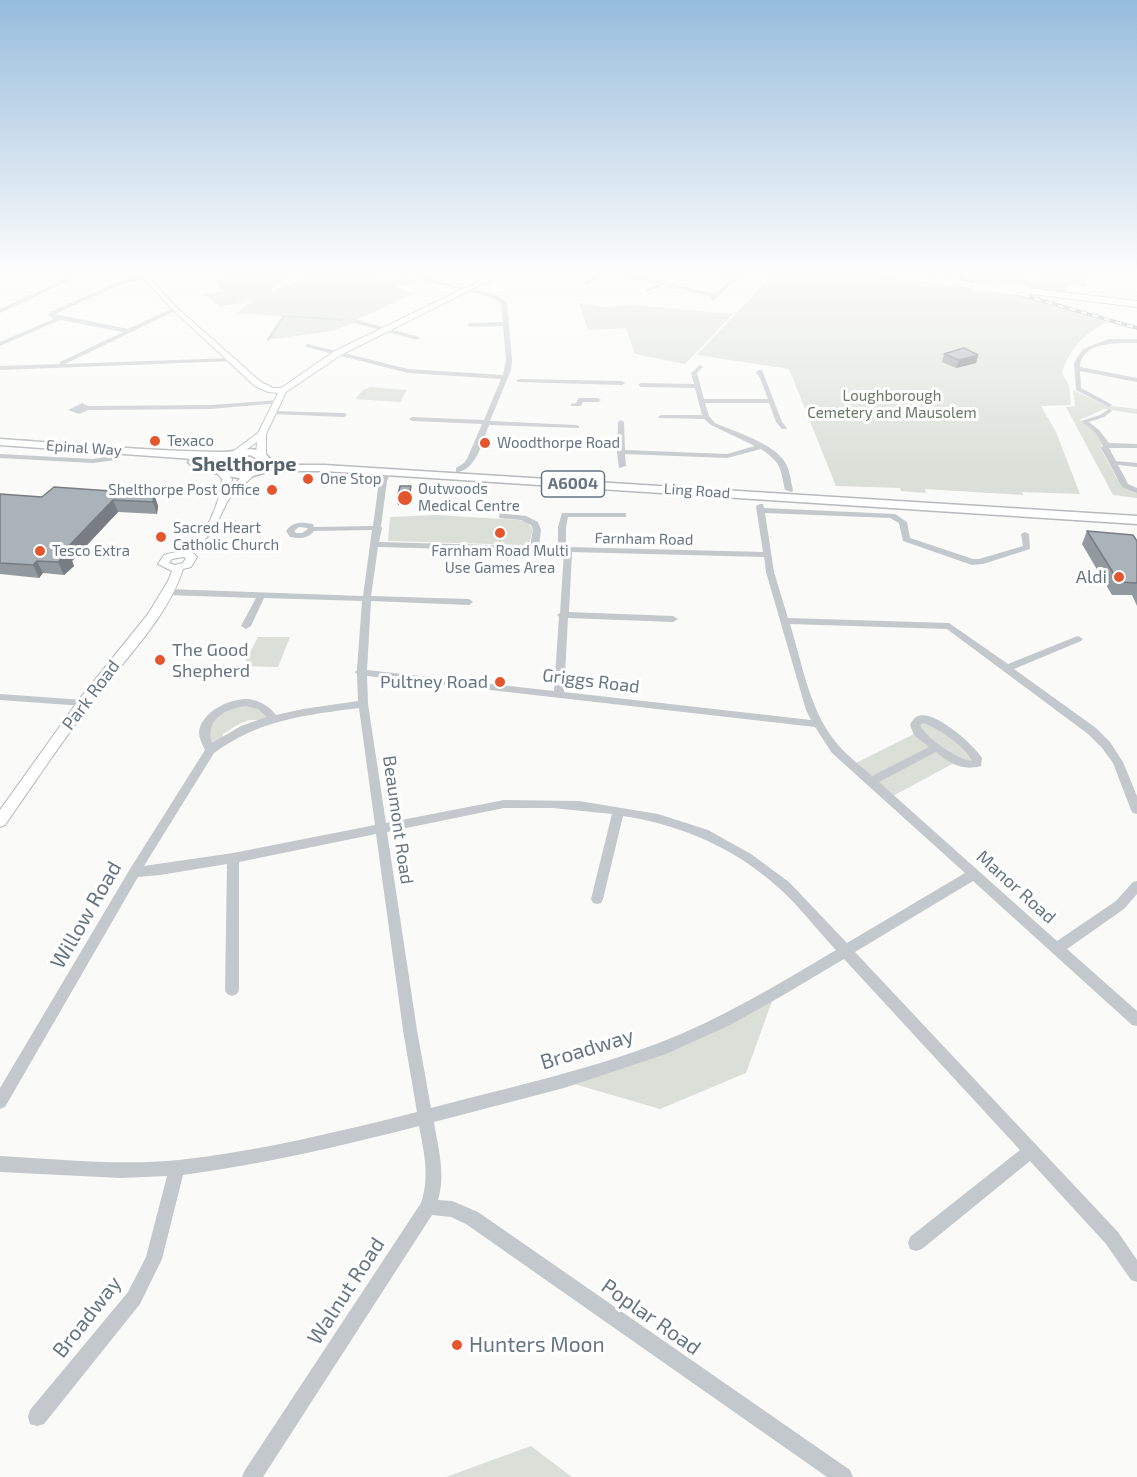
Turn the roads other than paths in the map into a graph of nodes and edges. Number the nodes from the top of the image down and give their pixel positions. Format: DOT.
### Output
graph roads {
  1 [pos="113,338"];
  2 [pos="207,338"];
  3 [pos="369,338"];
  4 [pos="507,338"];
  5 [pos="1137,341"];
  6 [pos="308,346"];
  7 [pos="84,352"];
  8 [pos="338,353"];
  9 [pos="232,360"];
  10 [pos="96,364"];
  11 [pos="59,365"];
  12 [pos="701,367"];
  13 [pos="0,368"];
  14 [pos="1079,371"];
  15 [pos="757,373"];
  16 [pos="434,374"];
  17 [pos="504,378"];
  18 [pos="1137,379"];
  19 [pos="428,383"];
  20 [pos="581,383"];
  21 [pos="622,383"];
  22 [pos="641,385"];
  23 [pos="697,386"];
  24 [pos="283,391"];
  25 [pos="579,400"];
  26 [pos="597,400"];
  27 [pos="701,401"];
  28 [pos="772,401"];
  29 [pos="279,402"];
  30 [pos="573,405"];
  31 [pos="87,408"];
  32 [pos="273,413"];
  33 [pos="344,415"];
  34 [pos="659,416"];
  35 [pos="706,417"];
  36 [pos="412,419"];
  37 [pos="621,422"];
  38 [pos="486,423"];
  39 [pos="577,427"];
  40 [pos="793,430"];
  41 [pos="262,435"];
  42 [pos="0,442"];
  43 [pos="661,443"];
  44 [pos="1107,445"];
  45 [pos="762,446"];
  46 [pos="1137,446"];
  47 [pos="621,452"];
  48 [pos="117,455"];
  49 [pos="168,455"];
  50 [pos="232,455"];
  51 [pos="662,455"];
  52 [pos="0,456"];
  53 [pos="262,456"];
  54 [pos="1115,463"];
  55 [pos="1137,465"];
  56 [pos="622,466"];
  57 [pos="459,470"];
  58 [pos="220,471"];
  59 [pos="254,471"];
  60 [pos="387,472"];
  61 [pos="440,476"];
  62 [pos="789,490"];
  63 [pos="1137,491"];
  64 [pos="225,498"];
  65 [pos="1137,512"];
  66 [pos="623,515"];
  67 [pos="491,516"];
  68 [pos="1137,520"];
  69 [pos="378,528"];
  70 [pos="312,530"];
  71 [pos="1025,534"];
  72 [pos="375,544"];
  73 [pos="534,549"];
  74 [pos="565,550"];
  75 [pos="187,553"];
  76 [pos="767,555"];
  77 [pos="178,568"];
  78 [pos="167,592"];
  79 [pos="261,596"];
  80 [pos="366,599"];
  81 [pos="469,602"];
  82 [pos="562,615"];
  83 [pos="673,619"];
  84 [pos="784,621"];
  85 [pos="246,626"];
  86 [pos="1078,639"];
  87 [pos="1008,668"];
  88 [pos="360,672"];
  89 [pos="559,694"];
  90 [pos="0,697"];
  91 [pos="84,703"];
  92 [pos="363,704"];
  93 [pos="274,719"];
  94 [pos="818,724"];
  95 [pos="937,747"];
  96 [pos="210,750"];
  97 [pos="871,781"];
  98 [pos="1137,810"];
  99 [pos="618,812"];
  100 [pos="0,821"];
  101 [pos="382,828"];
  102 [pos="233,858"];
  103 [pos="134,872"];
  104 [pos="974,874"];
  105 [pos="1137,886"];
  106 [pos="597,899"];
  107 [pos="1057,948"];
  108 [pos="844,951"];
  109 [pos="232,990"];
  110 [pos="1137,1020"];
  111 [pos="0,1102"];
  112 [pos="425,1117"];
  113 [pos="1030,1151"];
  114 [pos="0,1164"];
  115 [pos="177,1168"];
  116 [pos="428,1207"];
  117 [pos="916,1243"];
  118 [pos="1137,1274"];
  119 [pos="37,1417"];
  120 [pos="252,1477"];
  121 [pos="843,1477"];
  1 -- 7 [label="street"];
  2 -- 9 [label="street"];
  3 -- 8 [label="street"];
  4 -- 17 [label="street"];
  5 -- 14 [label="street"];
  6 -- 8 [label="street"];
  7 -- 10 [label="street"];
  7 -- 11 [label="street"];
  8 -- 16 [label="street"];
  8 -- 24 [label="street"];
  9 -- 10 [label="street"];
  9 -- 24 [label="street"];
  10 -- 11 [label="street"];
  11 -- 13 [label="street"];
  12 -- 23 [label="street"];
  14 -- 18 [label="street"];
  14 -- 44 [label="street"];
  15 -- 28 [label="street"];
  16 -- 17 [label="street"];
  16 -- 19 [label="street"];
  17 -- 20 [label="street"];
  17 -- 38 [label="street"];
  20 -- 21 [label="street"];
  20 -- 25 [label="street"];
  22 -- 23 [label="street"];
  23 -- 27 [label="street"];
  24 -- 29 [label="street"];
  25 -- 26 [label="street"];
  25 -- 30 [label="street"];
  27 -- 28 [label="street"];
  27 -- 35 [label="street"];
  28 -- 40 [label="street"];
  29 -- 31 [label="street"];
  29 -- 32 [label="street"];
  32 -- 33 [label="street"];
  32 -- 41 [label="street"];
  34 -- 35 [label="street"];
  35 -- 45 [label="street"];
  36 -- 38 [label="street"];
  37 -- 47 [label="street"];
  38 -- 39 [label="street"];
  38 -- 57 [label="street"];
  41 -- 50 [label="street"];
  41 -- 53 [label="street"];
  42 -- 48 [label="main road, Epinal Way / A6004"];
  43 -- 51 [label="street"];
  44 -- 46 [label="street"];
  44 -- 54 [label="street"];
  45 -- 51 [label="street"];
  45 -- 62 [label="street"];
  47 -- 51 [label="street"];
  47 -- 56 [label="street"];
  48 -- 49 [label="main road, Epinal Way / A6004"];
  48 -- 52 [label="street"];
  49 -- 50 [label="main road, Epinal Way / A6004"];
  49 -- 58 [label="main road, Epinal Way / A6004"];
  50 -- 53 [label="main road, A6004"];
  50 -- 58 [label="main road"];
  53 -- 57 [label="main road, Ling Road / A6004"];
  53 -- 59 [label="main road"];
  54 -- 55 [label="street"];
  54 -- 63 [label="street"];
  57 -- 61 [label="main road"];
  57 -- 62 [label="main road, Ling Road / A6004"];
  58 -- 59 [label="main road, A6004"];
  58 -- 64 [label="street"];
  59 -- 60 [label="main road, Ling Road / A6004"];
  59 -- 64 [label="street, Park Road"];
  60 -- 61 [label="main road, Ling Road / A6004"];
  60 -- 69 [label="street, Beaumont Road"];
  61 -- 68 [label="main road, Ling Road / A6004"];
  62 -- 65 [label="main road, Ling Road / A6004"];
  64 -- 75 [label="street, Park Road"];
  66 -- 74 [label="street"];
  67 -- 73 [label="street"];
  69 -- 70 [label="street"];
  69 -- 72 [label="street, Beaumont Road"];
  71 -- 76 [label="street, Manor Road"];
  72 -- 73 [label="street, Farnham Road"];
  72 -- 80 [label="street, Beaumont Road"];
  73 -- 74 [label="street, Farnham Road"];
  74 -- 76 [label="street, Farnham Road"];
  74 -- 82 [label="street"];
  75 -- 77 [label="street, Park Road"];
  75 -- 77 [label="street, Park Road"];
  76 -- 84 [label="street, Manor Road"];
  77 -- 78 [label="street, Park Road"];
  78 -- 79 [label="street"];
  78 -- 91 [label="street, Park Road"];
  79 -- 80 [label="street"];
  79 -- 85 [label="street"];
  80 -- 81 [label="street"];
  80 -- 88 [label="street, Beaumont Road"];
  82 -- 83 [label="street"];
  82 -- 89 [label="street"];
  84 -- 87 [label="street"];
  84 -- 94 [label="street, Manor Road"];
  86 -- 87 [label="street"];
  87 -- 98 [label="street"];
  88 -- 89 [label="street, Griggs Road"];
  88 -- 92 [label="street, Beaumont Road"];
  89 -- 94 [label="street, Griggs Road"];
  90 -- 91 [label="street"];
  91 -- 100 [label="street, Park Road"];
  92 -- 93 [label="street, Willow Road"];
  92 -- 101 [label="street, Beaumont Road"];
  93 -- 96 [label="street, Willow Road"];
  93 -- 96 [label="street"];
  94 -- 97 [label="street, Manor Road"];
  95 -- 95 [label="street"];
  95 -- 97 [label="street"];
  96 -- 103 [label="street, Willow Road"];
  97 -- 104 [label="street, Manor Road"];
  99 -- 101 [label="street"];
  99 -- 106 [label="street"];
  99 -- 108 [label="street"];
  101 -- 102 [label="street"];
  101 -- 112 [label="street, Beaumont Road"];
  102 -- 103 [label="street"];
  102 -- 109 [label="street"];
  103 -- 111 [label="street, Willow Road"];
  104 -- 107 [label="street, Manor Road"];
  104 -- 108 [label="street, Broadway"];
  105 -- 107 [label="street"];
  107 -- 110 [label="street, Manor Road"];
  108 -- 112 [label="street, Broadway"];
  108 -- 113 [label="street"];
  112 -- 115 [label="street, Broadway"];
  112 -- 116 [label="street, Walnut Road"];
  113 -- 117 [label="street"];
  113 -- 118 [label="street"];
  114 -- 115 [label="street, Broadway"];
  115 -- 119 [label="street, Broadway"];
  116 -- 120 [label="street, Walnut Road"];
  116 -- 121 [label="street, Poplar Road"];
}
